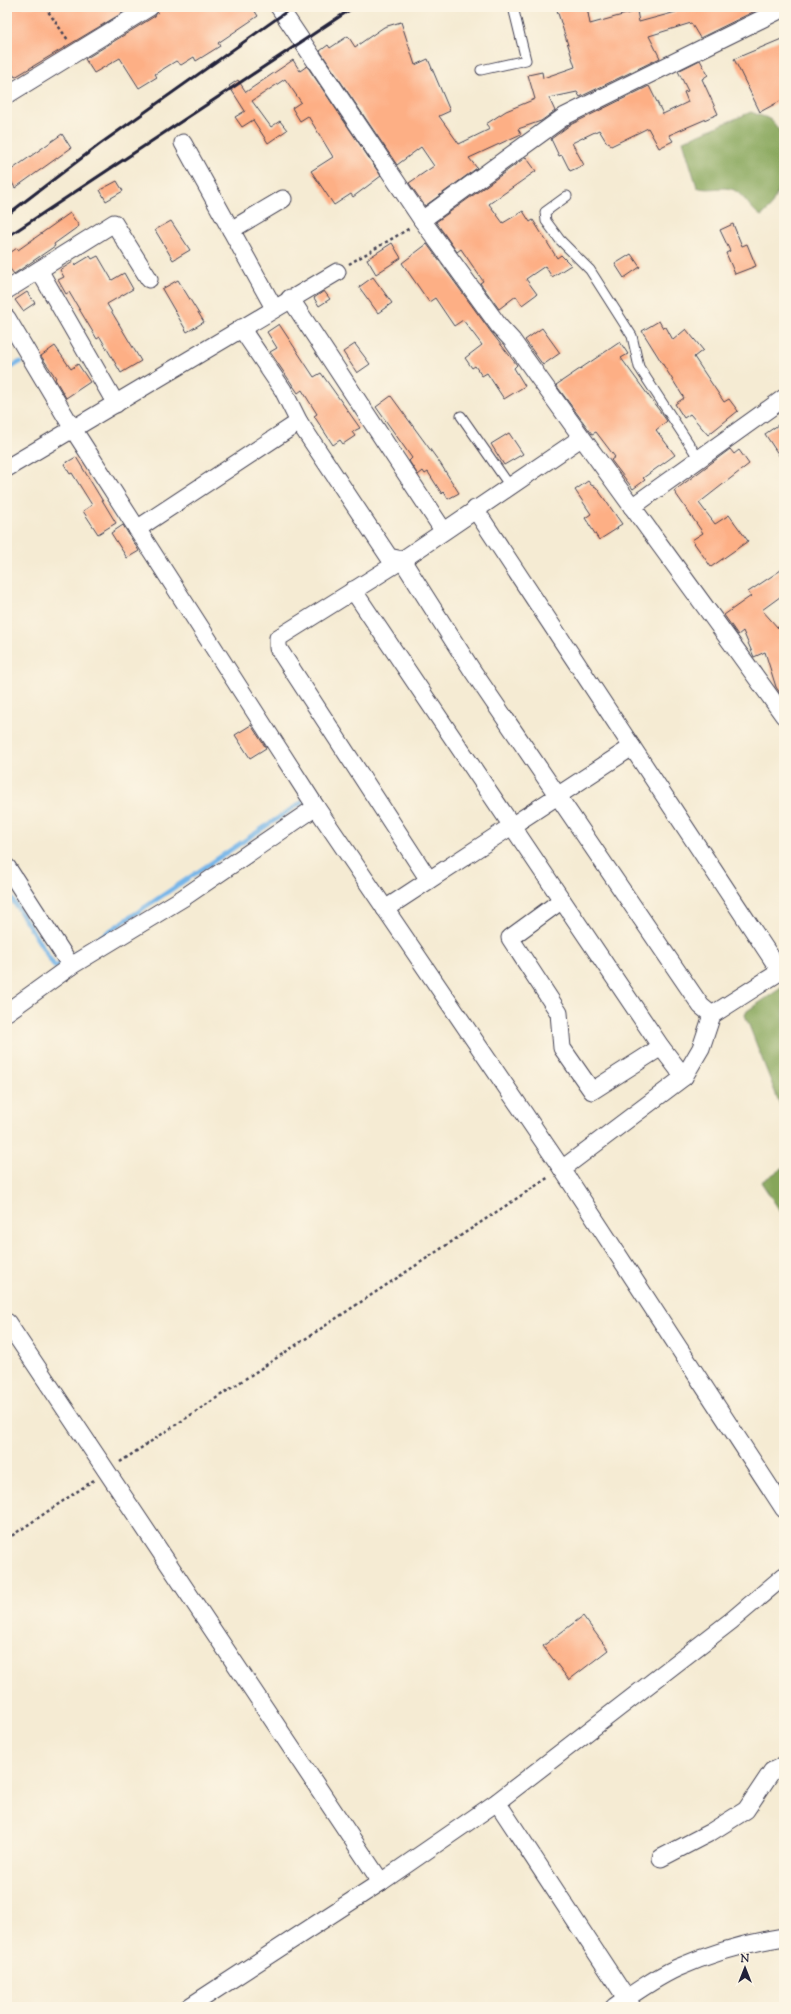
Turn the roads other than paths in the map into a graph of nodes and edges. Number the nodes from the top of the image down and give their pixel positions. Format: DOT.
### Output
graph roads {
  1 [pos="150,7"];
  2 [pos="279,7"];
  3 [pos="513,7"];
  4 [pos="784,8"];
  5 [pos="762,12"];
  6 [pos="481,70"];
  7 [pos="7,94"];
  8 [pos="183,143"];
  9 [pos="567,196"];
  10 [pos="283,199"];
  11 [pos="422,220"];
  12 [pos="231,230"];
  13 [pos="39,270"];
  14 [pos="337,272"];
  15 [pos="149,279"];
  16 [pos="7,290"];
  17 [pos="290,298"];
  18 [pos="274,308"];
  19 [pos="7,318"];
  20 [pos="241,328"];
  21 [pos="784,398"];
  22 [pos="116,404"];
  23 [pos="461,416"];
  24 [pos="299,422"];
  25 [pos="73,430"];
  26 [pos="581,438"];
  27 [pos="699,459"];
  28 [pos="7,468"];
  29 [pos="510,486"];
  30 [pos="632,507"];
  31 [pos="475,509"];
  32 [pos="137,529"];
  33 [pos="443,530"];
  34 [pos="402,560"];
  35 [pos="353,590"];
  36 [pos="784,716"];
  37 [pos="632,747"];
  38 [pos="559,795"];
  39 [pos="316,807"];
  40 [pos="512,826"];
  41 [pos="7,867"];
  42 [pos="429,880"];
  43 [pos="562,900"];
  44 [pos="385,909"];
  45 [pos="71,966"];
  46 [pos="782,970"];
  47 [pos="7,1012"];
  48 [pos="712,1015"];
  49 [pos="661,1047"];
  50 [pos="684,1077"];
  51 [pos="562,1169"];
  52 [pos="7,1322"];
  53 [pos="784,1509"];
  54 [pos="784,1576"];
  55 [pos="784,1765"];
  56 [pos="497,1802"];
  57 [pos="661,1858"];
  58 [pos="381,1882"];
  59 [pos="784,1937"];
  60 [pos="624,2004"];
  61 [pos="189,2007"];
  1 -- 7 [label="street"];
  2 -- 11 [label="street"];
  3 -- 6 [label="lane"];
  4 -- 5 [label="street"];
  5 -- 11 [label="street"];
  8 -- 12 [label="street"];
  9 -- 27 [label="lane"];
  10 -- 12 [label="street"];
  11 -- 26 [label="street"];
  12 -- 18 [label="street"];
  13 -- 15 [label="street"];
  13 -- 16 [label="street"];
  13 -- 22 [label="street"];
  14 -- 17 [label="street"];
  17 -- 18 [label="street"];
  17 -- 33 [label="street"];
  18 -- 20 [label="street"];
  19 -- 25 [label="street"];
  20 -- 22 [label="street"];
  20 -- 24 [label="street"];
  21 -- 27 [label="street"];
  22 -- 25 [label="street"];
  23 -- 29 [label="lane"];
  24 -- 32 [label="street"];
  24 -- 34 [label="street"];
  25 -- 28 [label="street"];
  25 -- 32 [label="street"];
  26 -- 29 [label="street"];
  26 -- 30 [label="street"];
  27 -- 30 [label="street"];
  29 -- 31 [label="street"];
  30 -- 36 [label="street"];
  31 -- 33 [label="street"];
  31 -- 37 [label="street"];
  32 -- 39 [label="street"];
  33 -- 34 [label="street"];
  34 -- 35 [label="street"];
  34 -- 38 [label="street"];
  35 -- 40 [label="street"];
  35 -- 42 [label="street"];
  37 -- 38 [label="street"];
  37 -- 46 [label="street"];
  38 -- 40 [label="street"];
  38 -- 48 [label="street"];
  39 -- 44 [label="street"];
  39 -- 45 [label="street"];
  40 -- 42 [label="street"];
  40 -- 43 [label="street"];
  41 -- 45 [label="street"];
  42 -- 44 [label="street"];
  43 -- 49 [label="street"];
  43 -- 49 [label="street"];
  44 -- 51 [label="street"];
  45 -- 47 [label="street"];
  46 -- 48 [label="street"];
  48 -- 50 [label="street"];
  49 -- 50 [label="street"];
  50 -- 51 [label="street"];
  51 -- 53 [label="street"];
  52 -- 58 [label="street"];
  54 -- 56 [label="street"];
  55 -- 57 [label="street"];
  56 -- 58 [label="street"];
  56 -- 60 [label="street"];
  58 -- 61 [label="street"];
  59 -- 60 [label="street"];
}
